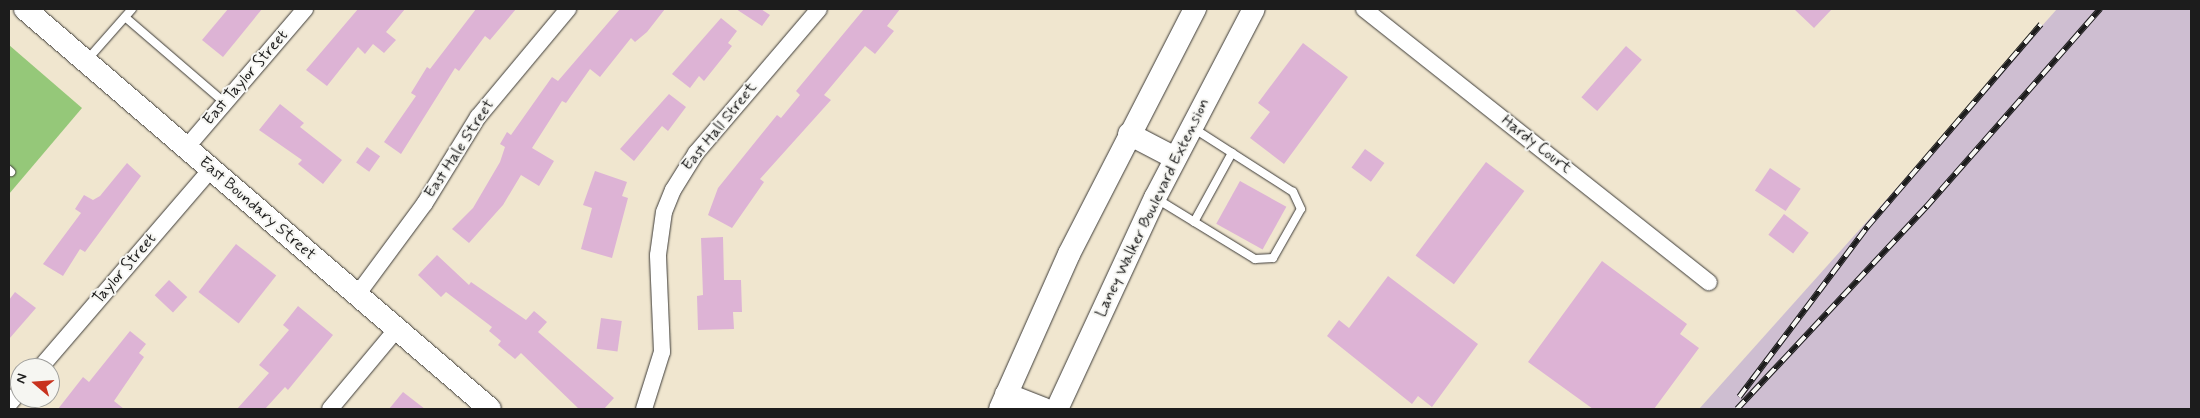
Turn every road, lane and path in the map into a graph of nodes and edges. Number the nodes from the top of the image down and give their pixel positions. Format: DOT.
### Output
graph roads {
  1 [pos="25,9"];
  2 [pos="132,9"];
  3 [pos="306,9"];
  4 [pos="568,9"];
  5 [pos="819,9"];
  6 [pos="1195,9"];
  7 [pos="1254,9"];
  8 [pos="1364,9"];
  9 [pos="125,17"];
  10 [pos="86,62"];
  11 [pos="225,102"];
  12 [pos="1191,126"];
  13 [pos="1129,134"];
  14 [pos="186,148"];
  15 [pos="1232,153"];
  16 [pos="1175,158"];
  17 [pos="211,169"];
  18 [pos="1155,198"];
  19 [pos="1194,222"];
  20 [pos="1709,282"];
  21 [pos="357,295"];
  22 [pos="397,329"];
  23 [pos="49,358"];
  24 [pos="1003,402"];
  25 [pos="330,409"];
  26 [pos="490,409"];
  27 [pos="644,409"];
  28 [pos="1044,409"];
  29 [pos="1057,409"];
  1 -- 10 [label="main road, East Boundary Street"];
  2 -- 9 [label="lane"];
  3 -- 11 [label="street, East Taylor Street"];
  4 -- 21 [label="street, East Hale Street"];
  5 -- 27 [label="street, East Hall Street"];
  6 -- 13 [label="main road"];
  7 -- 12 [label="main road, Laney Walker Boulevard Extension"];
  8 -- 20 [label="street, Hardy Court"];
  9 -- 10 [label="lane"];
  9 -- 11 [label="lane"];
  10 -- 14 [label="main road, East Boundary Street"];
  11 -- 14 [label="street, East Taylor Street"];
  12 -- 15 [label="lane"];
  12 -- 16 [label="main road, Laney Walker Boulevard Extension"];
  13 -- 16 [label="main road"];
  13 -- 24 [label="main road"];
  14 -- 17 [label="main road, East Boundary Street"];
  15 -- 19 [label="lane"];
  15 -- 19 [label="lane"];
  16 -- 18 [label="main road, Laney Walker Boulevard Extension"];
  17 -- 21 [label="main road, East Boundary Street"];
  17 -- 23 [label="street, Taylor Street"];
  18 -- 19 [label="lane"];
  18 -- 29 [label="main road, Laney Walker Boulevard Extension"];
  21 -- 22 [label="main road, East Boundary Street"];
  22 -- 25 [label="street"];
  22 -- 26 [label="main road, East Boundary Street"];
  24 -- 28 [label="main road"];
}
